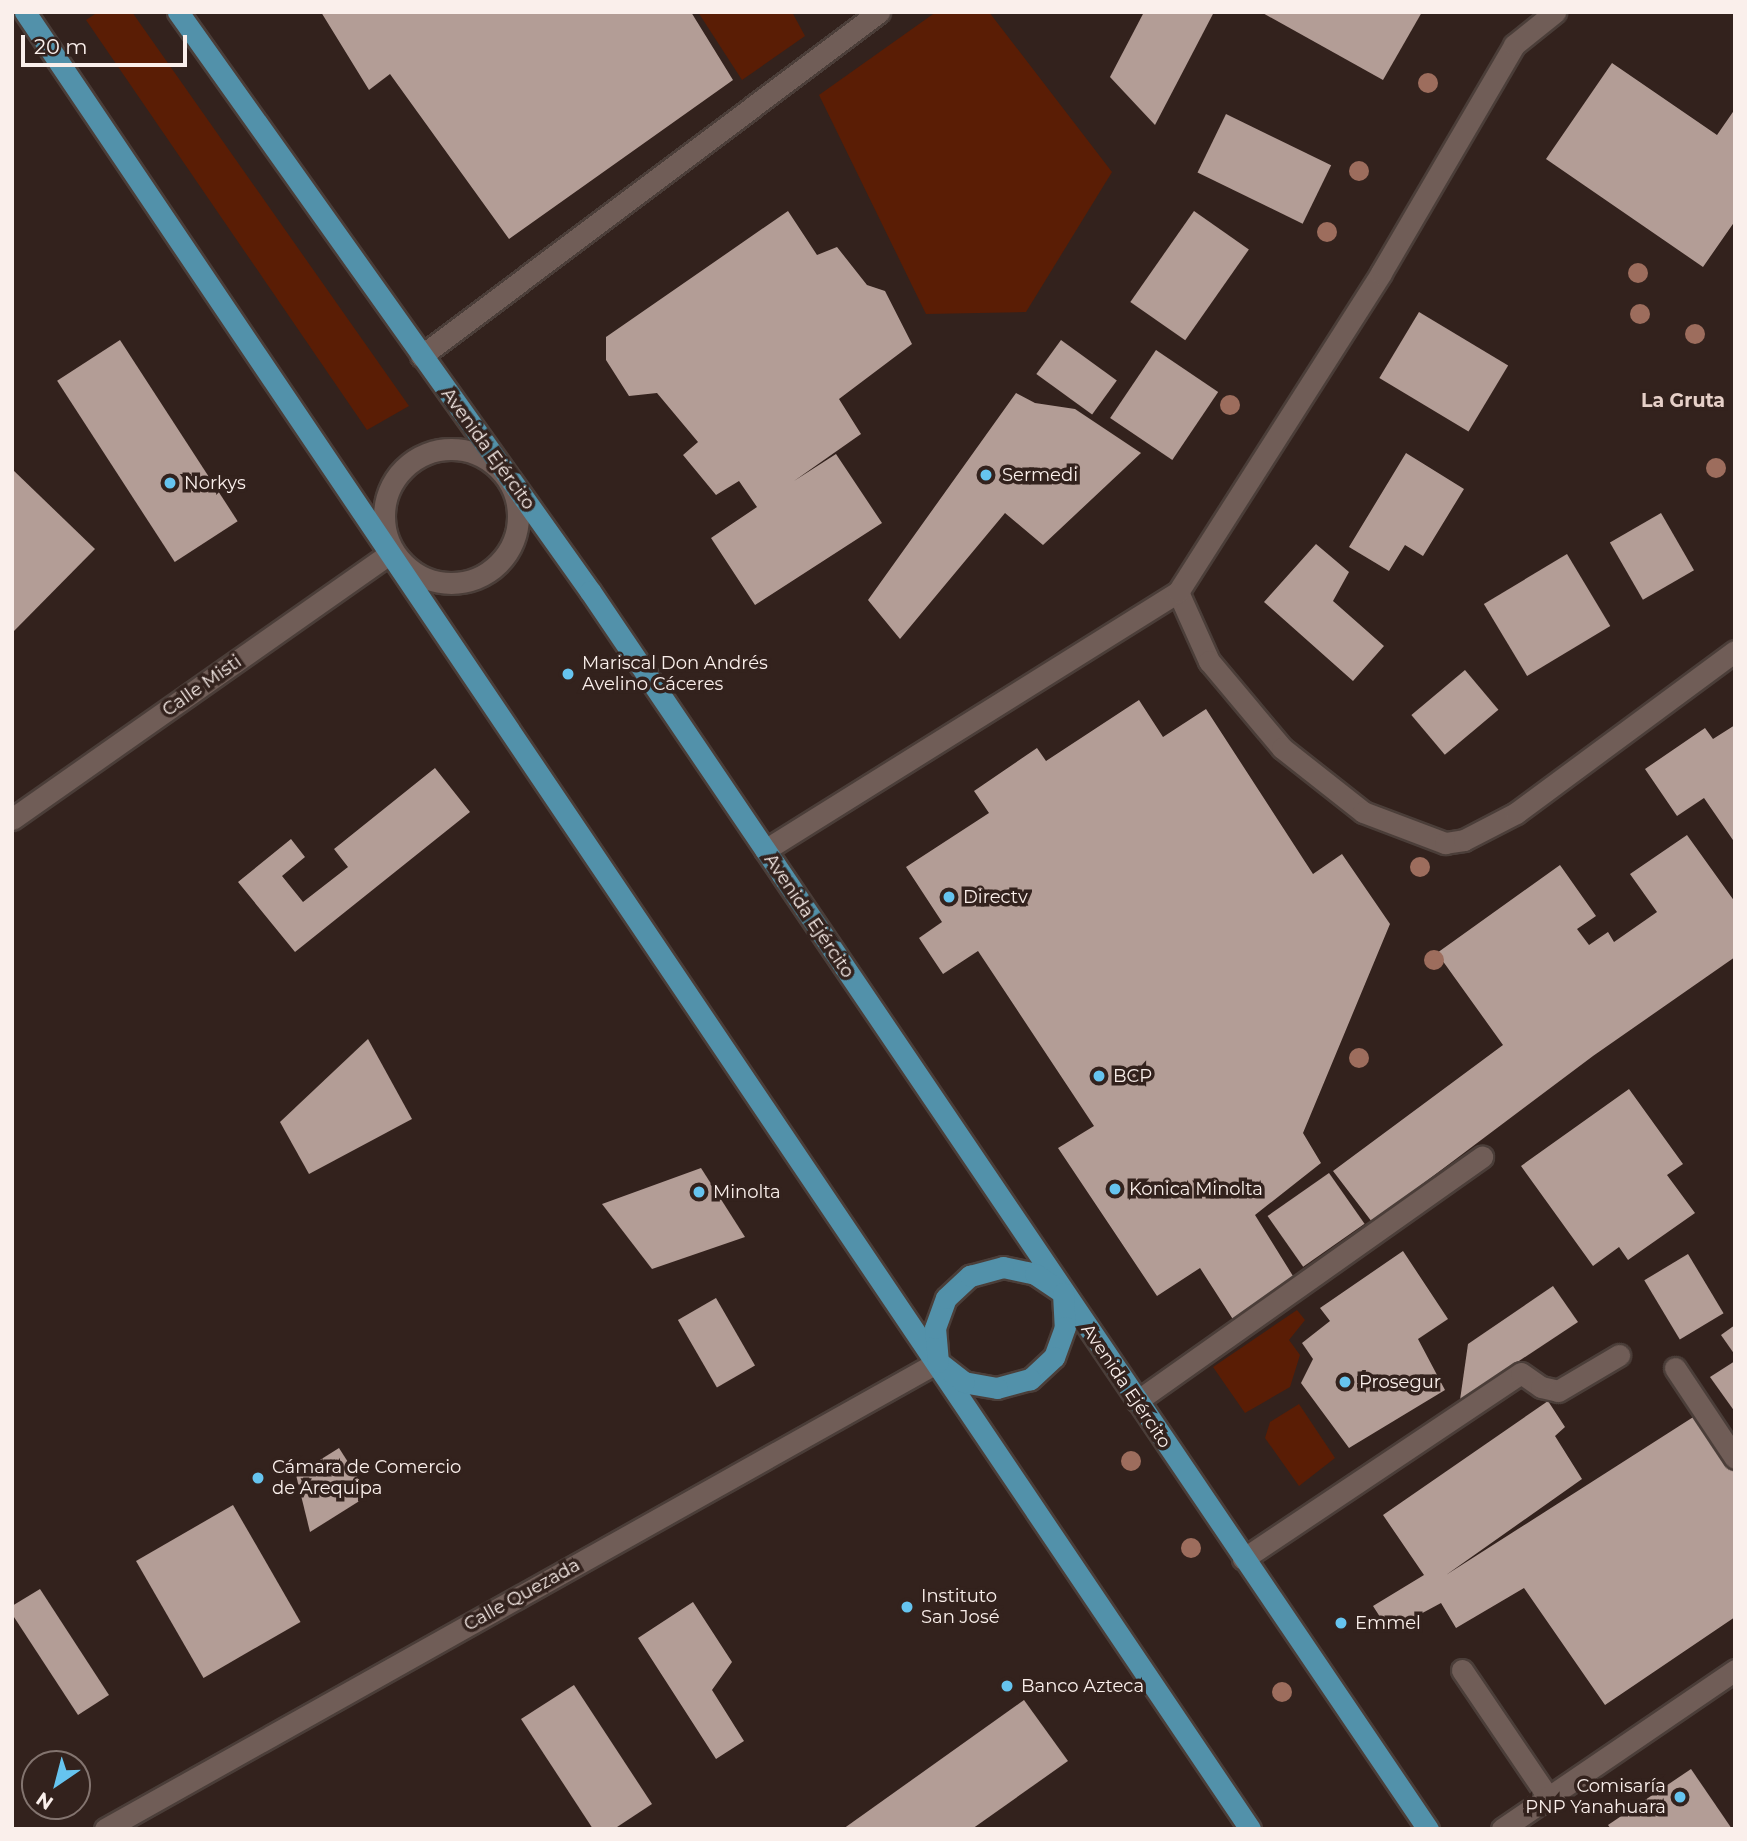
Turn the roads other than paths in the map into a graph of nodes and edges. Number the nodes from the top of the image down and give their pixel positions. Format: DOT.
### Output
graph roads {
  1 [pos="25,12"];
  2 [pos="178,12"];
  3 [pos="879,12"];
  4 [pos="1555,12"];
  5 [pos="421,356"];
  6 [pos="511,480"];
  7 [pos="391,553"];
  8 [pos="1178,592"];
  9 [pos="1735,651"];
  10 [pos="12,819"];
  11 [pos="765,850"];
  12 [pos="1482,1157"];
  13 [pos="1063,1293"];
  14 [pos="1619,1355"];
  15 [pos="939,1362"];
  16 [pos="1675,1368"];
  17 [pos="1137,1401"];
  18 [pos="1735,1458"];
  19 [pos="1243,1559"];
  20 [pos="1462,1670"];
  21 [pos="1735,1670"];
  22 [pos="1548,1797"];
  23 [pos="105,1829"];
  24 [pos="1250,1829"];
  25 [pos="1428,1829"];
  26 [pos="1502,1829"];
  1 -- 7 [label="main road"];
  2 -- 5 [label="main road, Avenida Ejército"];
  3 -- 5 [label="street"];
  4 -- 8 [label="street"];
  5 -- 6 [label="main road, Avenida Ejército"];
  6 -- 7 [label="street"];
  6 -- 7 [label="street"];
  6 -- 11 [label="main road, Avenida Ejército"];
  7 -- 10 [label="street, Calle Misti"];
  7 -- 15 [label="main road"];
  8 -- 9 [label="street"];
  8 -- 11 [label="street"];
  11 -- 13 [label="main road, Avenida Ejército"];
  12 -- 17 [label="street"];
  13 -- 15 [label="main road"];
  13 -- 15 [label="main road"];
  13 -- 17 [label="main road, Avenida Ejército"];
  14 -- 19 [label="street"];
  15 -- 23 [label="street, Calle Quezada"];
  15 -- 24 [label="main road"];
  16 -- 18 [label="street"];
  17 -- 19 [label="main road, Avenida Ejército"];
  19 -- 25 [label="main road, Avenida Ejército"];
  20 -- 22 [label="street"];
  21 -- 22 [label="street"];
  22 -- 26 [label="street"];
}
